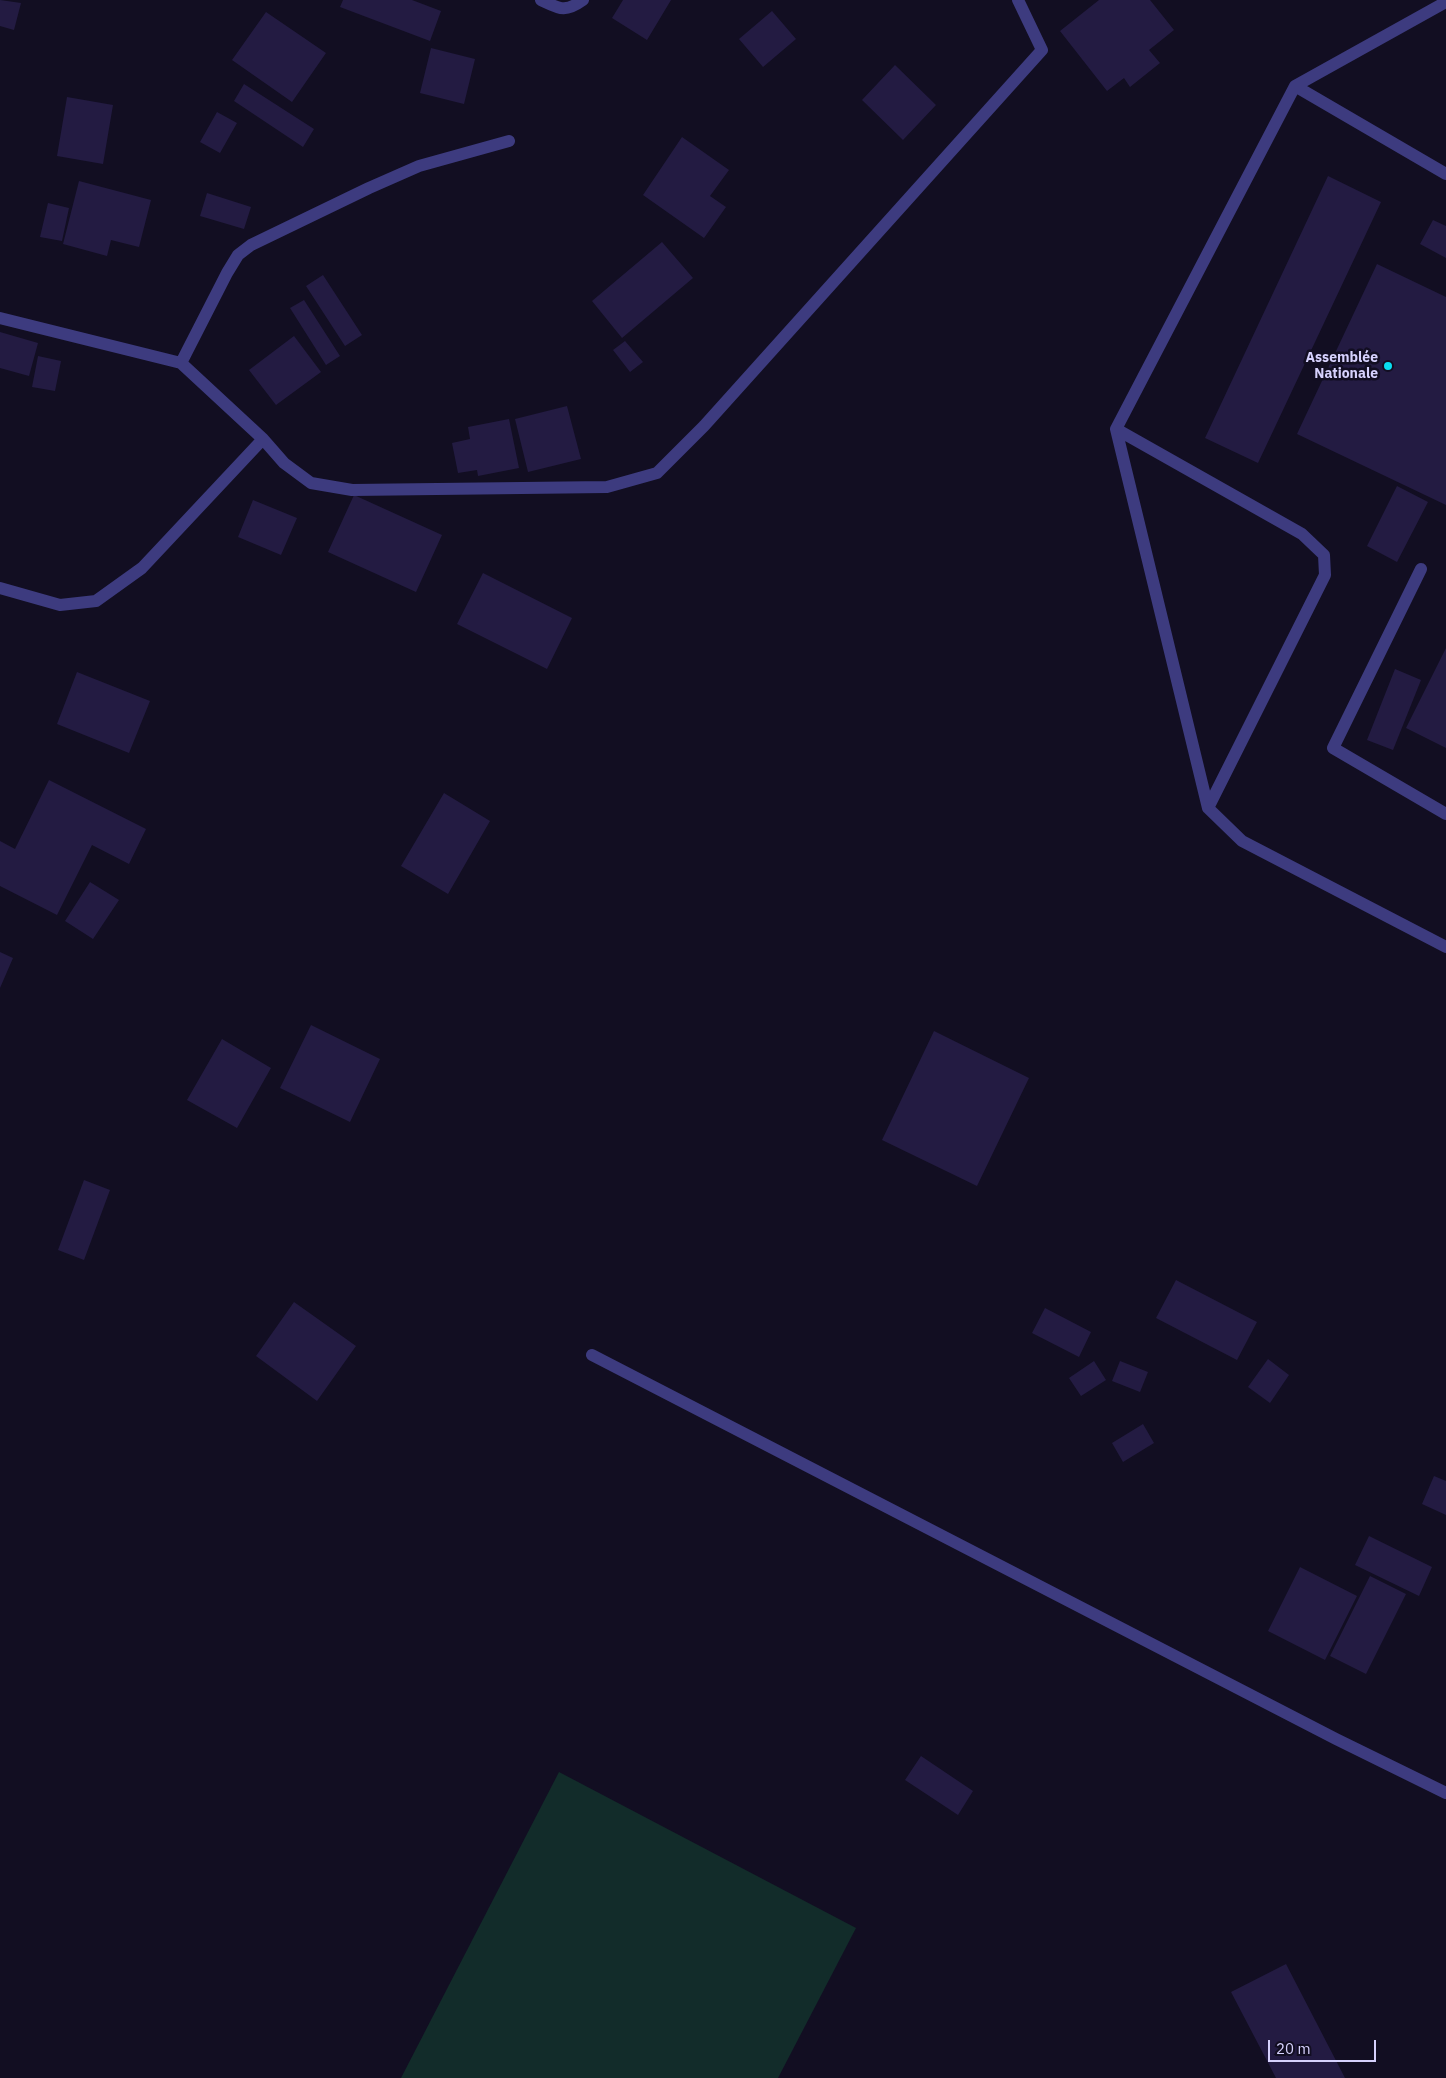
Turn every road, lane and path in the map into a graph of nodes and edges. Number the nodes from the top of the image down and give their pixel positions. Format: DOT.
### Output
graph roads {
  1 [pos="541,0"];
  2 [pos="583,0"];
  3 [pos="1018,0"];
  4 [pos="1446,2"];
  5 [pos="1295,86"];
  6 [pos="509,141"];
  7 [pos="1446,174"];
  8 [pos="0,318"];
  9 [pos="181,363"];
  10 [pos="1116,429"];
  11 [pos="263,439"];
  12 [pos="1421,569"];
  13 [pos="0,588"];
  14 [pos="1208,808"];
  15 [pos="1446,814"];
  16 [pos="1446,947"];
  17 [pos="592,1355"];
  18 [pos="1446,1793"];
  1 -- 2 [label="street"];
  3 -- 11 [label="street"];
  4 -- 5 [label="street"];
  5 -- 7 [label="street"];
  5 -- 10 [label="street"];
  6 -- 9 [label="street"];
  8 -- 9 [label="street"];
  9 -- 11 [label="street"];
  10 -- 14 [label="street"];
  10 -- 14 [label="street"];
  11 -- 13 [label="street"];
  12 -- 15 [label="street"];
  14 -- 16 [label="street"];
  17 -- 18 [label="street"];
}
